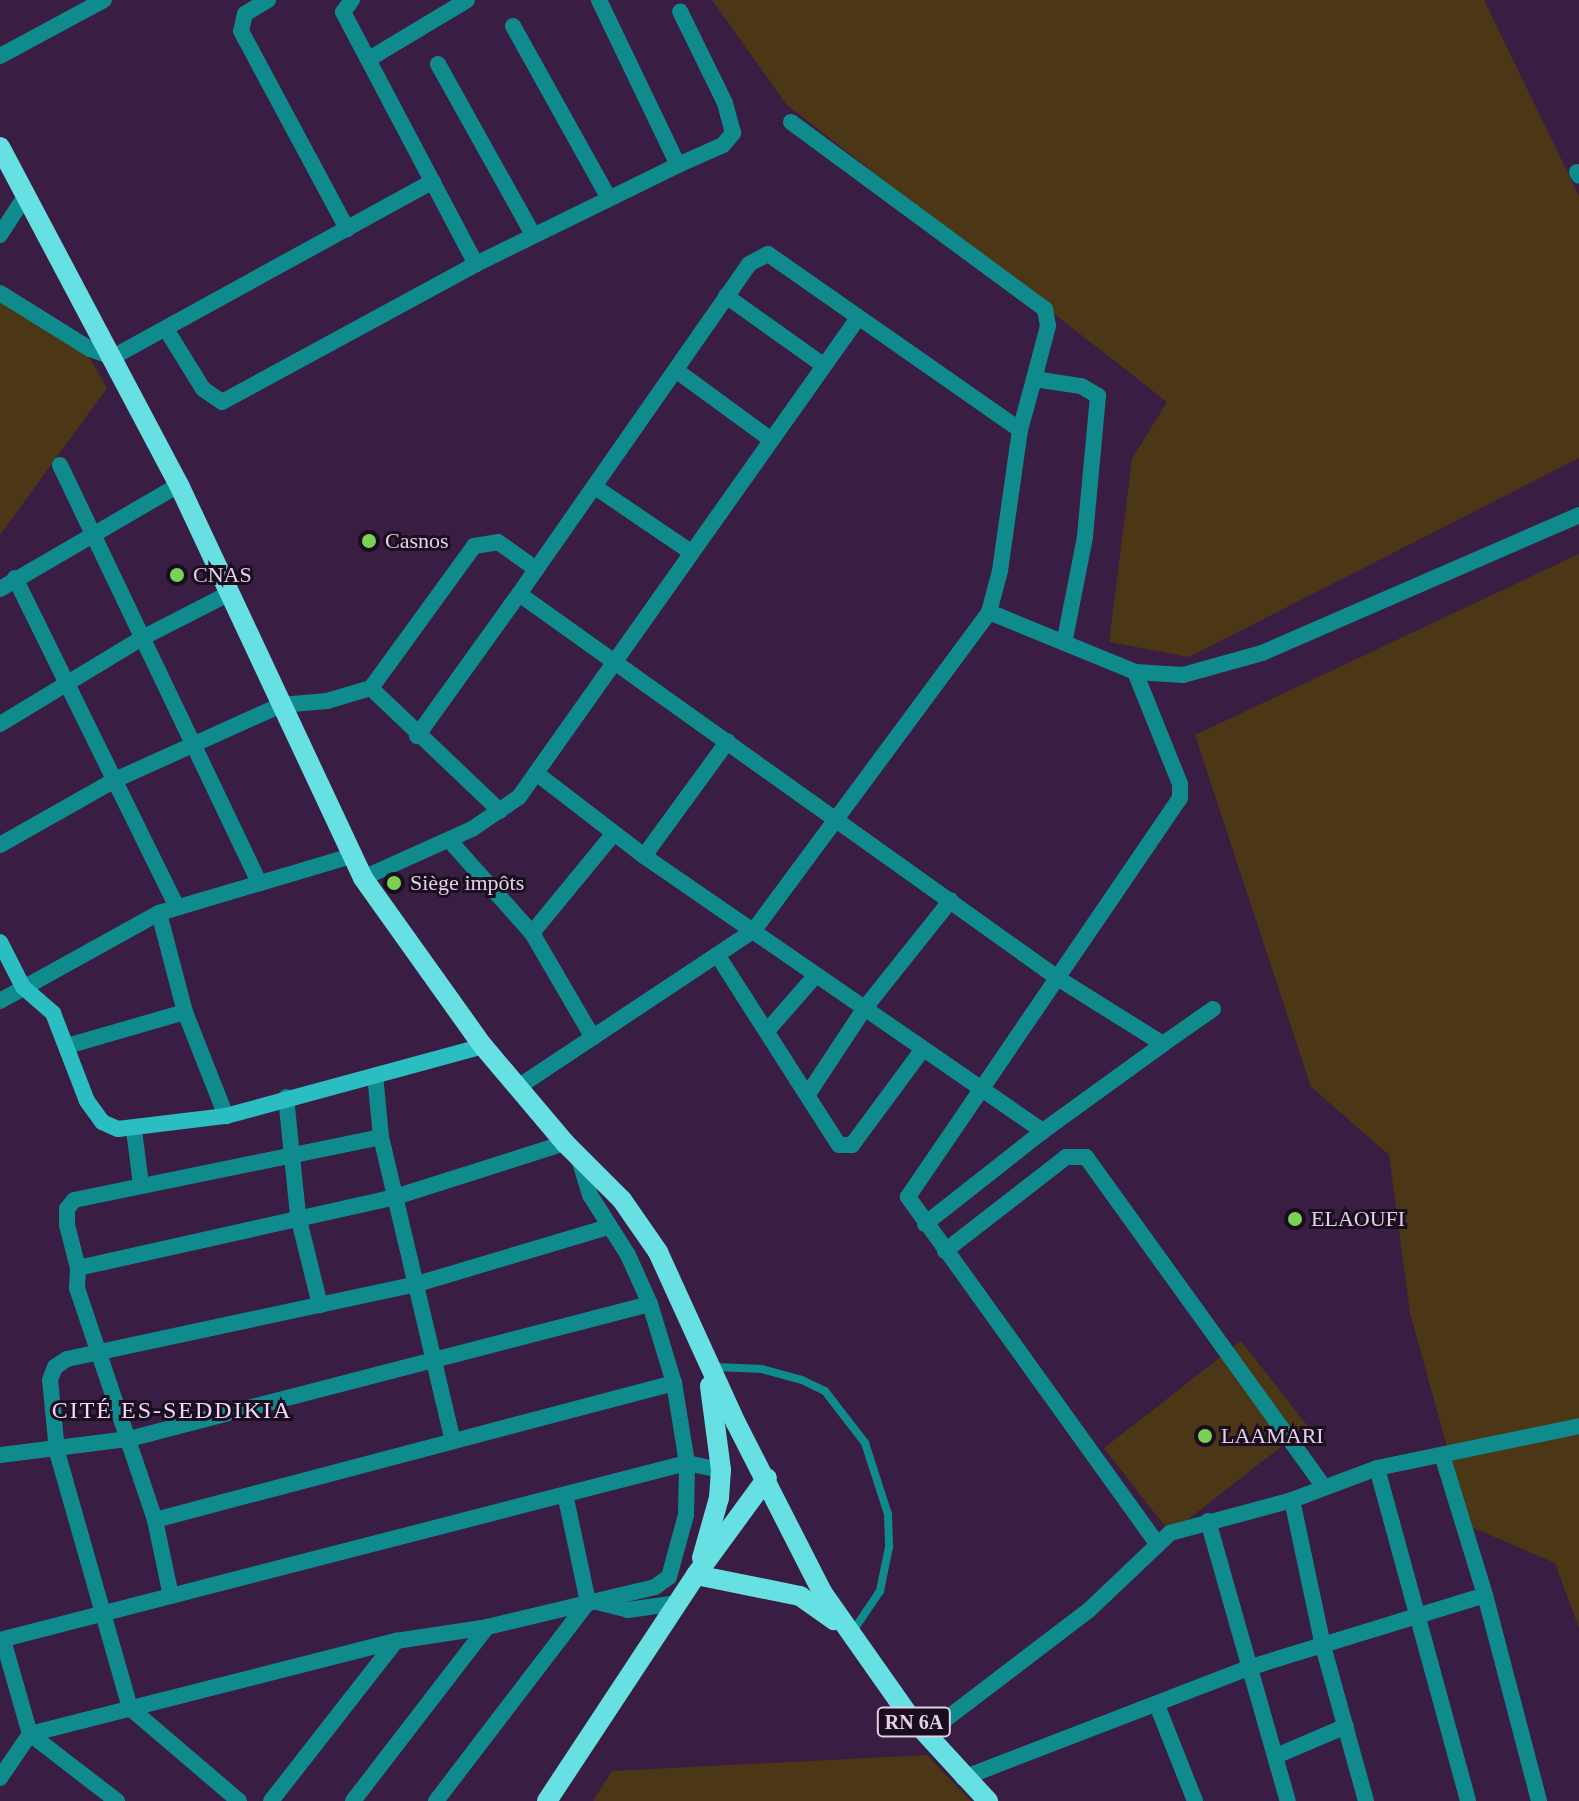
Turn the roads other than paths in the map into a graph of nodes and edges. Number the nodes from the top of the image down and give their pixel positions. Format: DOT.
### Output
graph roads {
  1 [pos="104,0"];
  2 [pos="268,0"];
  3 [pos="352,0"];
  4 [pos="467,0"];
  5 [pos="599,0"];
  6 [pos="680,11"];
  7 [pos="513,26"];
  8 [pos="0,56"];
  9 [pos="369,59"];
  10 [pos="438,64"];
  11 [pos="791,122"];
  12 [pos="0,147"];
  13 [pos="678,165"];
  14 [pos="14,180"];
  15 [pos="433,181"];
  16 [pos="608,197"];
  17 [pos="347,229"];
  18 [pos="0,235"];
  19 [pos="533,235"];
  20 [pos="476,264"];
  21 [pos="0,293"];
  22 [pos="726,296"];
  23 [pos="858,318"];
  24 [pos="166,329"];
  25 [pos="113,357"];
  26 [pos="823,365"];
  27 [pos="677,371"];
  28 [pos="1034,379"];
  29 [pos="1020,430"];
  30 [pos="770,439"];
  31 [pos="60,465"];
  32 [pos="179,485"];
  33 [pos="595,487"];
  34 [pos="1579,515"];
  35 [pos="91,535"];
  36 [pos="691,552"];
  37 [pos="536,569"];
  38 [pos="15,578"];
  39 [pos="0,589"];
  40 [pos="228,594"];
  41 [pos="519,594"];
  42 [pos="989,612"];
  43 [pos="142,638"];
  44 [pos="1065,639"];
  45 [pos="613,663"];
  46 [pos="1135,672"];
  47 [pos="64,683"];
  48 [pos="371,688"];
  49 [pos="281,705"];
  50 [pos="0,724"];
  51 [pos="417,736"];
  52 [pos="728,741"];
  53 [pos="196,742"];
  54 [pos="536,773"];
  55 [pos="115,780"];
  56 [pos="500,811"];
  57 [pos="839,819"];
  58 [pos="614,833"];
  59 [pos="449,840"];
  60 [pos="0,845"];
  61 [pos="352,856"];
  62 [pos="644,856"];
  63 [pos="363,878"];
  64 [pos="258,880"];
  65 [pos="951,900"];
  66 [pos="177,907"];
  67 [pos="159,913"];
  68 [pos="754,930"];
  69 [pos="532,933"];
  70 [pos="0,942"];
  71 [pos="718,956"];
  72 [pos="816,975"];
  73 [pos="1059,979"];
  74 [pos="23,987"];
  75 [pos="0,1001"];
  76 [pos="864,1009"];
  77 [pos="1213,1009"];
  78 [pos="185,1012"];
  79 [pos="767,1031"];
  80 [pos="593,1038"];
  81 [pos="1163,1044"];
  82 [pos="67,1046"];
  83 [pos="483,1046"];
  84 [pos="923,1049"];
  85 [pos="375,1075"];
  86 [pos="518,1087"];
  87 [pos="979,1088"];
  88 [pos="808,1094"];
  89 [pos="286,1097"];
  90 [pos="226,1116"];
  91 [pos="134,1130"];
  92 [pos="1043,1131"];
  93 [pos="381,1137"];
  94 [pos="572,1150"];
  95 [pos="293,1153"];
  96 [pos="141,1185"];
  97 [pos="395,1197"];
  98 [pos="298,1216"];
  99 [pos="925,1224"];
  100 [pos="608,1227"];
  101 [pos="945,1251"];
  102 [pos="78,1268"];
  103 [pos="417,1284"];
  104 [pos="650,1304"];
  105 [pos="320,1305"];
  106 [pos="695,1327"];
  107 [pos="99,1352"];
  108 [pos="430,1362"];
  109 [pos="714,1367"];
  110 [pos="674,1383"];
  111 [pos="1579,1426"];
  112 [pos="129,1439"];
  113 [pos="453,1441"];
  114 [pos="57,1451"];
  115 [pos="0,1455"];
  116 [pos="1442,1455"];
  117 [pos="687,1463"];
  118 [pos="1377,1468"];
  119 [pos="721,1470"];
  120 [pos="767,1478"];
  121 [pos="1323,1486"];
  122 [pos="565,1494"];
  123 [pos="1292,1500"];
  124 [pos="155,1520"];
  125 [pos="1208,1521"];
  126 [pos="1157,1544"];
  127 [pos="696,1575"];
  128 [pos="1485,1595"];
  129 [pos="171,1596"];
  130 [pos="591,1602"];
  131 [pos="678,1603"];
  132 [pos="99,1611"];
  133 [pos="1420,1618"];
  134 [pos="487,1627"];
  135 [pos="850,1635"];
  136 [pos="2,1640"];
  137 [pos="396,1641"];
  138 [pos="1323,1646"];
  139 [pos="1248,1668"];
  140 [pos="1157,1705"];
  141 [pos="130,1708"];
  142 [pos="1346,1726"];
  143 [pos="30,1734"];
  144 [pos="925,1735"];
  145 [pos="1276,1756"];
  146 [pos="0,1778"];
  147 [pos="963,1778"];
  148 [pos="117,1801"];
  149 [pos="239,1801"];
  150 [pos="271,1801"];
  151 [pos="353,1801"];
  152 [pos="436,1801"];
  153 [pos="547,1801"];
  154 [pos="988,1801"];
  155 [pos="1195,1801"];
  156 [pos="1288,1801"];
  157 [pos="1366,1801"];
  158 [pos="1468,1801"];
  159 [pos="1539,1801"];
  1 -- 8 [label="street"];
  2 -- 17 [label="street"];
  3 -- 9 [label="street"];
  4 -- 9 [label="street"];
  5 -- 13 [label="street"];
  6 -- 13 [label="street"];
  7 -- 16 [label="street"];
  9 -- 15 [label="street"];
  10 -- 19 [label="street"];
  11 -- 28 [label="street"];
  12 -- 14 [label="main road"];
  13 -- 16 [label="street"];
  14 -- 18 [label="street"];
  14 -- 25 [label="main road"];
  15 -- 17 [label="street"];
  15 -- 20 [label="street"];
  16 -- 19 [label="street"];
  17 -- 24 [label="street"];
  19 -- 20 [label="street"];
  20 -- 24 [label="street"];
  21 -- 25 [label="street"];
  22 -- 23 [label="street"];
  22 -- 26 [label="street"];
  22 -- 27 [label="street"];
  23 -- 26 [label="street"];
  23 -- 29 [label="street"];
  24 -- 25 [label="street"];
  25 -- 32 [label="main road"];
  26 -- 30 [label="street"];
  27 -- 30 [label="street"];
  27 -- 33 [label="street"];
  28 -- 29 [label="street"];
  28 -- 44 [label="street"];
  29 -- 42 [label="street"];
  30 -- 36 [label="street"];
  31 -- 35 [label="street"];
  32 -- 35 [label="street"];
  32 -- 40 [label="main road"];
  33 -- 36 [label="street"];
  33 -- 37 [label="street"];
  34 -- 46 [label="street"];
  35 -- 38 [label="street"];
  35 -- 43 [label="street"];
  36 -- 45 [label="street"];
  37 -- 41 [label="street"];
  37 -- 48 [label="street"];
  38 -- 39 [label="street"];
  38 -- 47 [label="street"];
  40 -- 43 [label="street"];
  40 -- 49 [label="main road"];
  41 -- 45 [label="street"];
  41 -- 51 [label="street"];
  42 -- 44 [label="street"];
  42 -- 57 [label="street"];
  43 -- 47 [label="street"];
  43 -- 53 [label="street"];
  44 -- 46 [label="street"];
  45 -- 52 [label="street"];
  45 -- 54 [label="street"];
  46 -- 73 [label="street"];
  47 -- 50 [label="street"];
  47 -- 55 [label="street"];
  48 -- 49 [label="street"];
  48 -- 51 [label="street"];
  49 -- 53 [label="street"];
  49 -- 61 [label="main road"];
  51 -- 56 [label="street"];
  52 -- 57 [label="street"];
  52 -- 62 [label="street"];
  53 -- 55 [label="street"];
  53 -- 64 [label="street"];
  54 -- 56 [label="street"];
  54 -- 58 [label="street"];
  55 -- 60 [label="street"];
  55 -- 66 [label="street"];
  56 -- 59 [label="street"];
  57 -- 65 [label="street"];
  57 -- 68 [label="street"];
  58 -- 62 [label="street"];
  58 -- 69 [label="street"];
  59 -- 63 [label="street"];
  59 -- 69 [label="street"];
  61 -- 63 [label="main road"];
  61 -- 64 [label="street"];
  62 -- 68 [label="street"];
  63 -- 83 [label="main road"];
  64 -- 66 [label="street"];
  65 -- 73 [label="street"];
  65 -- 76 [label="street"];
  66 -- 67 [label="street"];
  67 -- 74 [label="street"];
  67 -- 78 [label="street"];
  68 -- 71 [label="street"];
  68 -- 72 [label="street"];
  69 -- 80 [label="street"];
  70 -- 74 [label="street"];
  71 -- 79 [label="street"];
  71 -- 80 [label="street"];
  72 -- 76 [label="street"];
  72 -- 79 [label="street"];
  73 -- 81 [label="street"];
  73 -- 87 [label="street"];
  74 -- 75 [label="street"];
  74 -- 82 [label="street"];
  76 -- 84 [label="street"];
  76 -- 88 [label="street"];
  77 -- 81 [label="street"];
  78 -- 82 [label="street"];
  78 -- 90 [label="street"];
  79 -- 88 [label="street"];
  80 -- 86 [label="street"];
  81 -- 92 [label="street"];
  82 -- 91 [label="street"];
  83 -- 85 [label="street"];
  83 -- 86 [label="main road"];
  84 -- 87 [label="street"];
  84 -- 88 [label="street"];
  85 -- 89 [label="street"];
  85 -- 93 [label="street"];
  86 -- 94 [label="main road"];
  87 -- 92 [label="street"];
  87 -- 99 [label="street"];
  89 -- 90 [label="street"];
  89 -- 95 [label="street"];
  90 -- 91 [label="street"];
  91 -- 96 [label="street"];
  92 -- 99 [label="street"];
  93 -- 95 [label="street"];
  93 -- 97 [label="street"];
  94 -- 97 [label="street"];
  94 -- 100 [label="street"];
  94 -- 106 [label="main road"];
  95 -- 96 [label="street"];
  95 -- 98 [label="street"];
  96 -- 102 [label="street"];
  97 -- 98 [label="street"];
  97 -- 103 [label="street"];
  98 -- 102 [label="street"];
  98 -- 105 [label="street"];
  99 -- 101 [label="street"];
  100 -- 103 [label="street"];
  100 -- 104 [label="street"];
  101 -- 121 [label="street"];
  101 -- 126 [label="street"];
  102 -- 107 [label="street"];
  103 -- 105 [label="street"];
  103 -- 108 [label="street"];
  104 -- 108 [label="street"];
  104 -- 110 [label="street"];
  105 -- 107 [label="street"];
  106 -- 109 [label="main road, RN 6A"];
  106 -- 119 [label="main road"];
  107 -- 112 [label="street"];
  107 -- 114 [label="street"];
  108 -- 112 [label="street"];
  108 -- 113 [label="street"];
  109 -- 120 [label="main road, RN 6A"];
  109 -- 135 [label="lane"];
  110 -- 113 [label="street"];
  110 -- 117 [label="street"];
  111 -- 116 [label="street"];
  112 -- 114 [label="street"];
  112 -- 124 [label="street"];
  113 -- 124 [label="street"];
  114 -- 115 [label="street"];
  114 -- 132 [label="street"];
  116 -- 118 [label="street"];
  116 -- 128 [label="street"];
  117 -- 119 [label="street"];
  117 -- 122 [label="street"];
  117 -- 130 [label="street"];
  118 -- 121 [label="street"];
  118 -- 133 [label="street"];
  119 -- 127 [label="main road"];
  120 -- 127 [label="main road"];
  120 -- 135 [label="main road, RN 6A"];
  121 -- 123 [label="street"];
  122 -- 129 [label="street"];
  122 -- 130 [label="street"];
  123 -- 125 [label="street"];
  123 -- 138 [label="street"];
  124 -- 129 [label="street"];
  125 -- 126 [label="street"];
  125 -- 139 [label="street"];
  126 -- 144 [label="street"];
  127 -- 131 [label="main road"];
  127 -- 135 [label="main road"];
  128 -- 133 [label="street"];
  128 -- 159 [label="street"];
  129 -- 132 [label="street"];
  130 -- 131 [label="street"];
  130 -- 134 [label="street"];
  130 -- 152 [label="street"];
  131 -- 153 [label="main road"];
  132 -- 136 [label="street"];
  132 -- 141 [label="street"];
  133 -- 138 [label="street"];
  133 -- 158 [label="street"];
  134 -- 137 [label="street"];
  134 -- 151 [label="street"];
  135 -- 144 [label="main road, RN 6A"];
  136 -- 143 [label="street"];
  137 -- 141 [label="street"];
  137 -- 150 [label="street"];
  138 -- 139 [label="street"];
  138 -- 142 [label="street"];
  139 -- 140 [label="street"];
  139 -- 145 [label="street"];
  140 -- 147 [label="street"];
  140 -- 155 [label="street"];
  141 -- 143 [label="street"];
  141 -- 149 [label="street"];
  142 -- 145 [label="street"];
  142 -- 157 [label="street"];
  143 -- 146 [label="street"];
  143 -- 148 [label="street"];
  144 -- 147 [label="main road, RN 6A"];
  145 -- 156 [label="street"];
  147 -- 154 [label="main road, RN 6A"];
}
